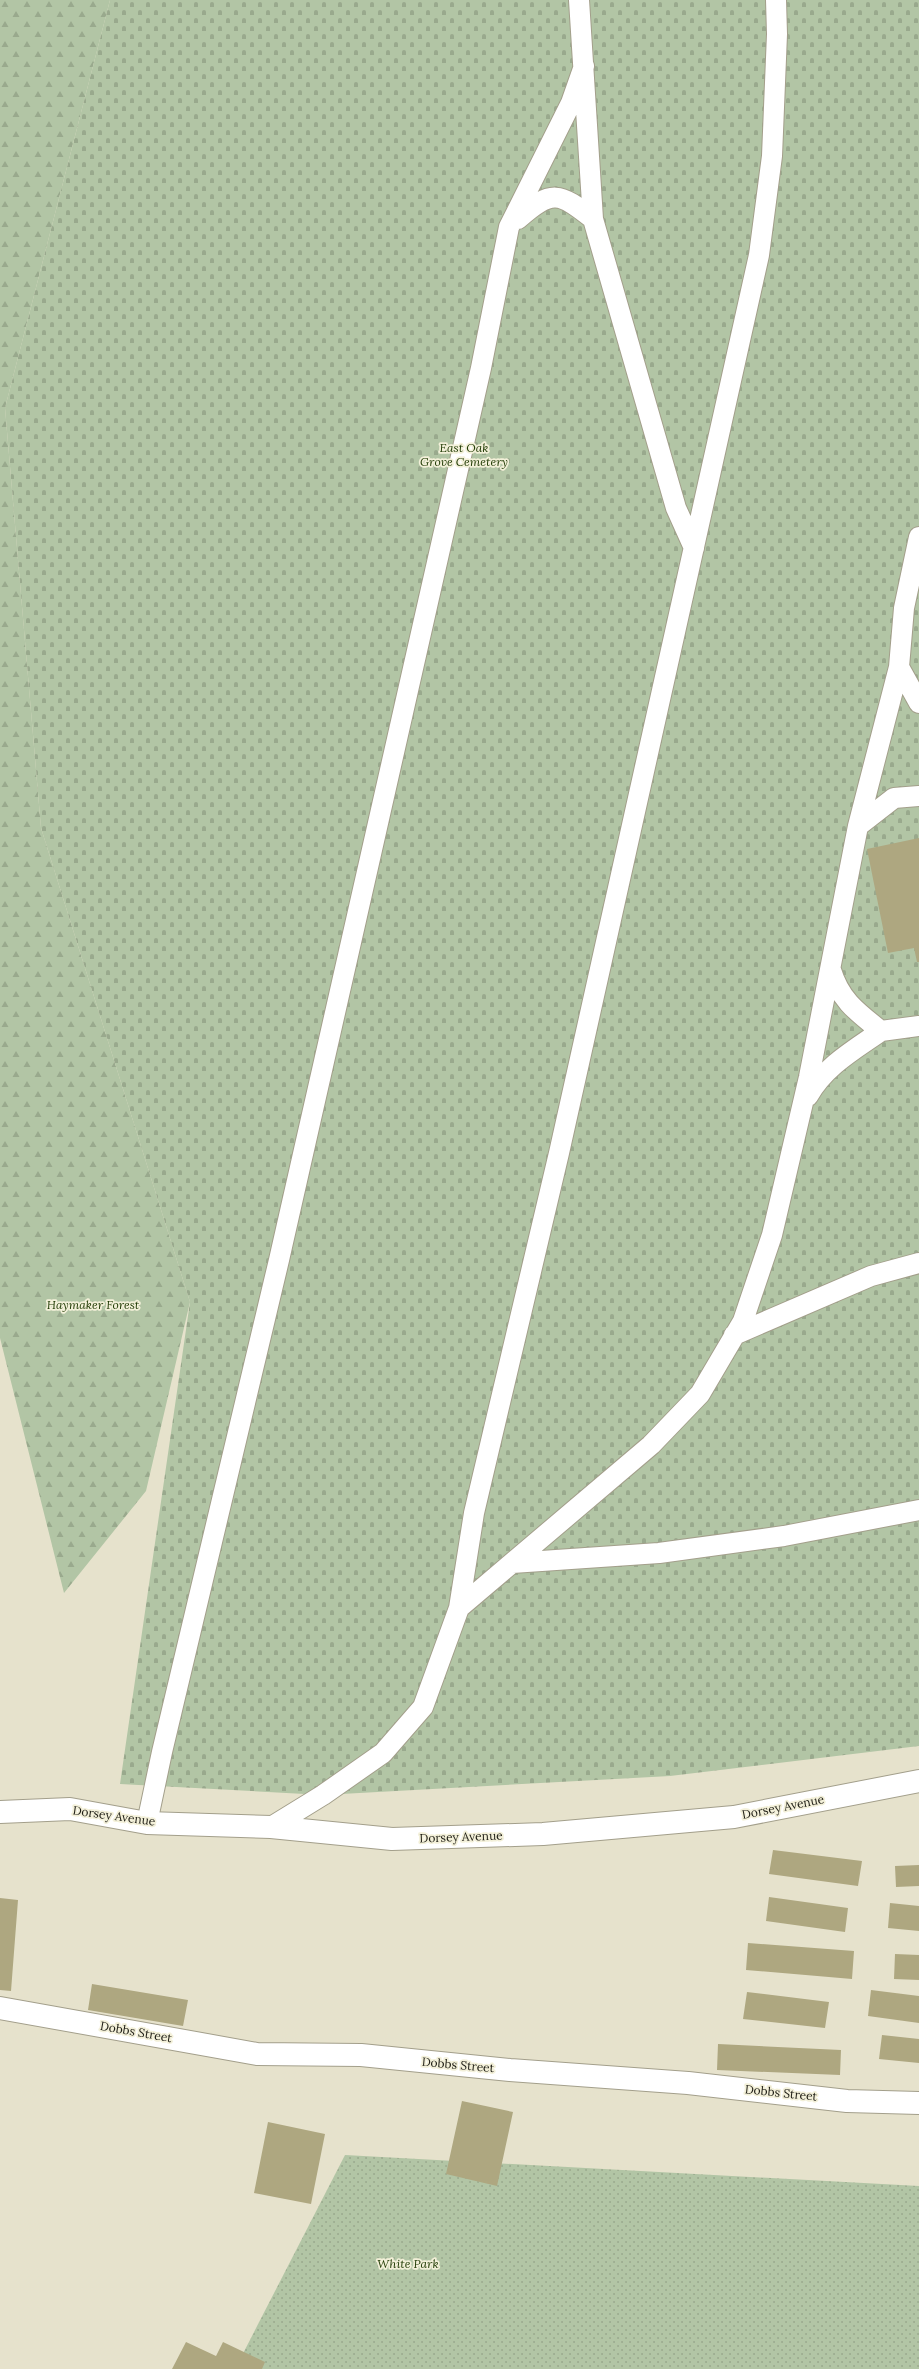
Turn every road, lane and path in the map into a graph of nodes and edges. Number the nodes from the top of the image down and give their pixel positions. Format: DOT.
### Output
graph roads {
  1 [pos="579,0"];
  2 [pos="776,0"];
  3 [pos="584,66"];
  4 [pos="593,219"];
  5 [pos="509,227"];
  6 [pos="919,537"];
  7 [pos="694,548"];
  8 [pos="900,667"];
  9 [pos="919,703"];
  10 [pos="919,796"];
  11 [pos="858,826"];
  12 [pos="831,970"];
  13 [pos="919,1026"];
  14 [pos="881,1030"];
  15 [pos="802,1107"];
  16 [pos="919,1264"];
  17 [pos="734,1335"];
  18 [pos="919,1510"];
  19 [pos="512,1563"];
  20 [pos="459,1608"];
  21 [pos="919,1781"];
  22 [pos="0,1812"];
  23 [pos="147,1823"];
  24 [pos="271,1827"];
  25 [pos="0,2008"];
  26 [pos="919,2103"];
  1 -- 3 [label="lane"];
  2 -- 7 [label="lane"];
  3 -- 4 [label="lane"];
  3 -- 5 [label="lane"];
  4 -- 5 [label="lane"];
  4 -- 7 [label="lane"];
  5 -- 23 [label="lane"];
  6 -- 8 [label="lane"];
  7 -- 20 [label="lane"];
  8 -- 9 [label="lane"];
  8 -- 11 [label="lane"];
  10 -- 11 [label="lane"];
  11 -- 12 [label="lane"];
  12 -- 14 [label="lane"];
  12 -- 15 [label="lane"];
  13 -- 14 [label="lane"];
  14 -- 15 [label="lane"];
  15 -- 17 [label="lane"];
  16 -- 17 [label="lane"];
  17 -- 19 [label="lane"];
  18 -- 19 [label="lane"];
  19 -- 20 [label="lane"];
  20 -- 24 [label="lane"];
  21 -- 24 [label="street, Dorsey Avenue"];
  22 -- 23 [label="street, Dorsey Avenue"];
  23 -- 24 [label="street, Dorsey Avenue"];
  25 -- 26 [label="street, Dobbs Street"];
}
